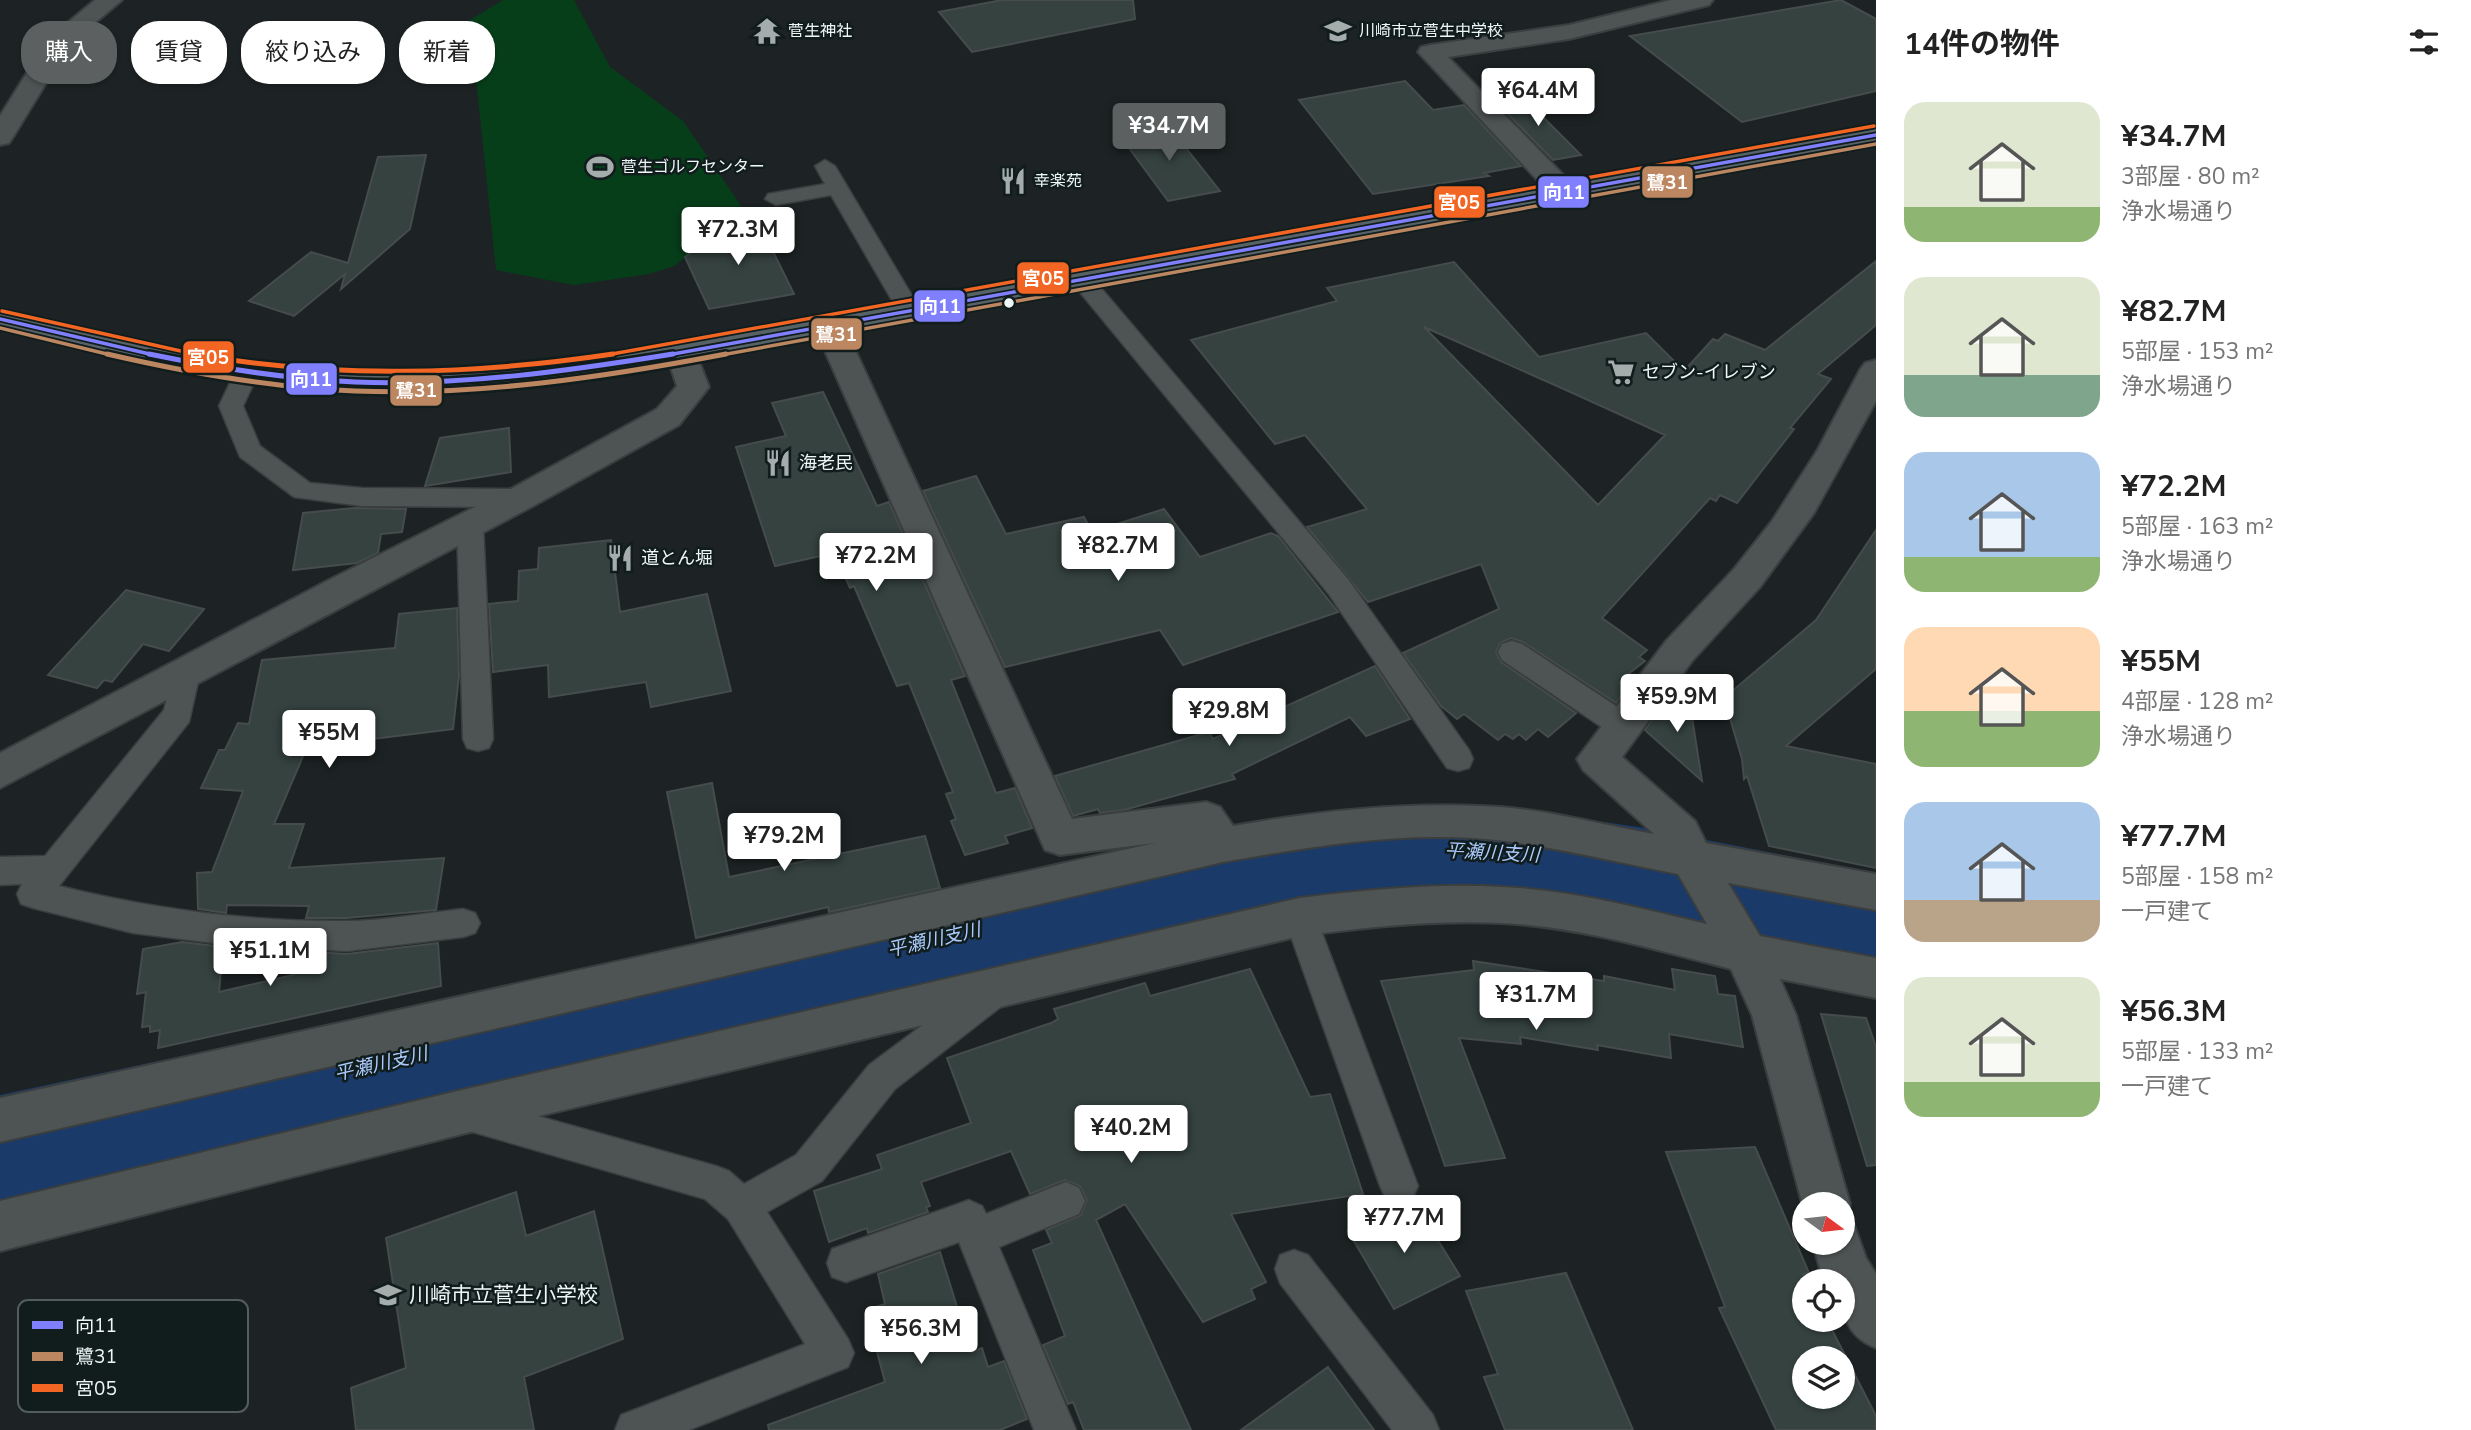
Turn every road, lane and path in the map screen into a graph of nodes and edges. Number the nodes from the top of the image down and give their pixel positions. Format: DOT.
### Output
graph roads {
  1 [pos="110,0"];
  2 [pos="1701,0"];
  3 [pos="1876,135"];
  4 [pos="0,137"];
  5 [pos="825,166"];
  6 [pos="837,188"];
  7 [pos="1566,194"];
  8 [pos="776,199"];
  9 [pos="1082,280"];
  10 [pos="909,311"];
  11 [pos="4,324"];
  12 [pos="828,326"];
  13 [pos="682,353"];
  14 [pos="1876,370"];
  15 [pos="247,372"];
  16 [pos="521,498"];
  17 [pos="470,523"];
  18 [pos="1512,652"];
  19 [pos="185,673"];
  20 [pos="1626,728"];
  21 [pos="478,739"];
  22 [pos="1458,759"];
  23 [pos="0,772"];
  24 [pos="1223,845"];
  25 [pos="1691,858"];
  26 [pos="53,869"];
  27 [pos="0,871"];
  28 [pos="1876,892"];
  29 [pos="1300,917"];
  30 [pos="463,923"];
  31 [pos="1745,951"];
  32 [pos="1876,978"];
  33 [pos="997,989"];
  34 [pos="462,1112"];
  35 [pos="0,1120"];
  36 [pos="1399,1186"];
  37 [pos="1823,1192"];
  38 [pos="1066,1201"];
  39 [pos="741,1206"];
  40 [pos="0,1226"];
  41 [pos="976,1237"];
  42 [pos="1840,1255"];
  43 [pos="846,1263"];
  44 [pos="1294,1269"];
  45 [pos="1876,1322"];
  46 [pos="636,1430"];
  47 [pos="1055,1430"];
  48 [pos="1418,1430"];
  1 -- 4 [label="street"];
  2 -- 7 [label="street"];
  3 -- 7 [label="main road"];
  5 -- 6 [label="lane"];
  6 -- 8 [label="lane"];
  6 -- 10 [label="lane"];
  7 -- 9 [label="main road"];
  9 -- 10 [label="main road"];
  9 -- 22 [label="lane"];
  10 -- 12 [label="main road"];
  11 -- 15 [label="main road"];
  12 -- 13 [label="main road"];
  12 -- 24 [label="street"];
  13 -- 15 [label="main road"];
  13 -- 16 [label="street"];
  14 -- 20 [label="street"];
  15 -- 16 [label="lane"];
  16 -- 17 [label="street"];
  17 -- 19 [label="street"];
  17 -- 21 [label="lane"];
  18 -- 20 [label="lane"];
  19 -- 23 [label="street"];
  19 -- 26 [label="lane"];
  20 -- 25 [label="street"];
  24 -- 25 [label="street"];
  24 -- 35 [label="street"];
  25 -- 28 [label="street"];
  25 -- 31 [label="street"];
  26 -- 27 [label="lane"];
  26 -- 30 [label="lane"];
  29 -- 31 [label="street"];
  29 -- 33 [label="street"];
  29 -- 36 [label="lane"];
  31 -- 32 [label="street"];
  31 -- 37 [label="street"];
  33 -- 34 [label="street"];
  33 -- 39 [label="lane"];
  34 -- 39 [label="lane"];
  34 -- 40 [label="street"];
  38 -- 41 [label="lane"];
  39 -- 46 [label="lane"];
  41 -- 43 [label="lane"];
  41 -- 47 [label="lane"];
  42 -- 45 [label="street"];
  44 -- 48 [label="lane"];
}
